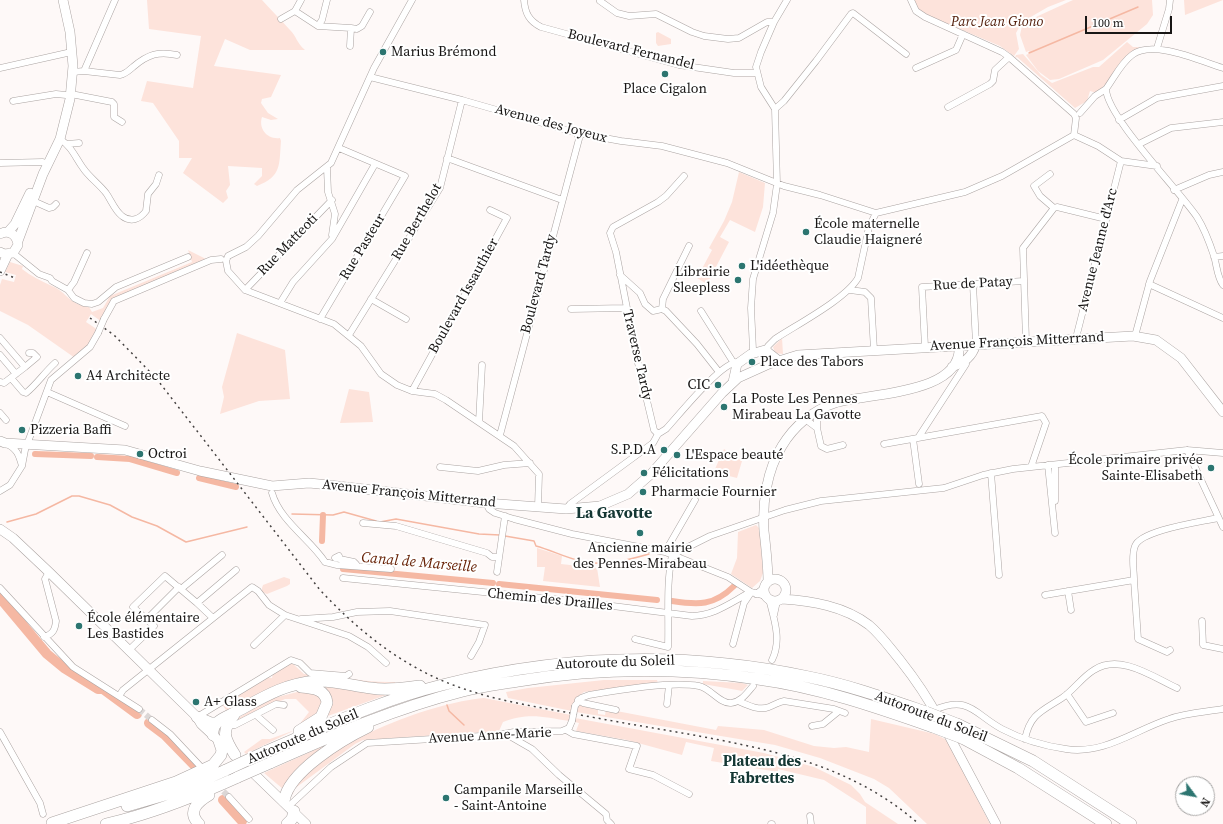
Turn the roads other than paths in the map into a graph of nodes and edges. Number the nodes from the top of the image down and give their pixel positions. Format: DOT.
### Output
graph roads {
  1 [pos="56,0"];
  2 [pos="63,0"];
  3 [pos="115,0"];
  4 [pos="301,0"];
  5 [pos="327,0"];
  6 [pos="412,0"];
  7 [pos="524,0"];
  8 [pos="787,0"];
  9 [pos="911,0"];
  10 [pos="1170,0"];
  11 [pos="600,2"];
  12 [pos="295,12"];
  13 [pos="370,12"];
  14 [pos="281,19"];
  15 [pos="774,22"];
  16 [pos="318,26"];
  17 [pos="351,28"];
  18 [pos="963,34"];
  19 [pos="350,46"];
  20 [pos="1157,48"];
  21 [pos="68,52"];
  22 [pos="906,54"];
  23 [pos="177,55"];
  24 [pos="1009,57"];
  25 [pos="0,68"];
  26 [pos="916,68"];
  27 [pos="1223,68"];
  28 [pos="84,71"];
  29 [pos="73,72"];
  30 [pos="757,73"];
  31 [pos="370,77"];
  32 [pos="1223,86"];
  33 [pos="1106,89"];
  34 [pos="68,94"];
  35 [pos="462,100"];
  36 [pos="13,102"];
  37 [pos="948,108"];
  38 [pos="775,109"];
  39 [pos="1080,113"];
  40 [pos="1119,120"];
  41 [pos="122,122"];
  42 [pos="1223,122"];
  43 [pos="577,133"];
  44 [pos="1074,135"];
  45 [pos="64,142"];
  46 [pos="79,143"];
  47 [pos="1139,144"];
  48 [pos="339,148"];
  49 [pos="447,158"];
  50 [pos="1121,161"];
  51 [pos="0,163"];
  52 [pos="45,164"];
  53 [pos="375,164"];
  54 [pos="1156,166"];
  55 [pos="327,168"];
  56 [pos="1223,172"];
  57 [pos="1050,174"];
  58 [pos="159,175"];
  59 [pos="684,176"];
  60 [pos="777,184"];
  61 [pos="1174,190"];
  62 [pos="30,200"];
  63 [pos="332,200"];
  64 [pos="562,200"];
  65 [pos="1182,200"];
  66 [pos="56,204"];
  67 [pos="1054,208"];
  68 [pos="490,210"];
  69 [pos="876,213"];
  70 [pos="1106,219"];
  71 [pos="3,233"];
  72 [pos="332,239"];
  73 [pos="18,241"];
  74 [pos="689,246"];
  75 [pos="7,253"];
  76 [pos="87,253"];
  77 [pos="1223,256"];
  78 [pos="188,257"];
  79 [pos="1214,257"];
  80 [pos="221,259"];
  81 [pos="0,270"];
  82 [pos="620,275"];
  83 [pos="1024,281"];
  84 [pos="973,284"];
  85 [pos="1149,284"];
  86 [pos="1223,285"];
  87 [pos="68,290"];
  88 [pos="245,290"];
  89 [pos="850,290"];
  90 [pos="371,299"];
  91 [pos="280,303"];
  92 [pos="626,308"];
  93 [pos="571,309"];
  94 [pos="662,309"];
  95 [pos="700,311"];
  96 [pos="1223,318"];
  97 [pos="320,319"];
  98 [pos="406,320"];
  99 [pos="349,335"];
  100 [pos="1136,336"];
  101 [pos="0,338"];
  102 [pos="1076,338"];
  103 [pos="1026,341"];
  104 [pos="976,344"];
  105 [pos="959,345"];
  106 [pos="925,347"];
  107 [pos="874,350"];
  108 [pos="29,353"];
  109 [pos="769,353"];
  110 [pos="751,354"];
  111 [pos="0,355"];
  112 [pos="962,359"];
  113 [pos="779,361"];
  114 [pos="55,364"];
  115 [pos="769,364"];
  116 [pos="482,365"];
  117 [pos="24,367"];
  118 [pos="735,367"];
  119 [pos="719,372"];
  120 [pos="13,376"];
  121 [pos="36,380"];
  122 [pos="0,382"];
  123 [pos="22,391"];
  124 [pos="412,391"];
  125 [pos="47,392"];
  126 [pos="859,399"];
  127 [pos="826,407"];
  128 [pos="1223,412"];
  129 [pos="0,413"];
  130 [pos="6,420"];
  131 [pos="813,420"];
  132 [pos="479,422"];
  133 [pos="125,426"];
  134 [pos="0,434"];
  135 [pos="658,434"];
  136 [pos="1047,434"];
  137 [pos="500,435"];
  138 [pos="915,438"];
  139 [pos="2,442"];
  140 [pos="24,444"];
  141 [pos="884,444"];
  142 [pos="843,446"];
  143 [pos="1187,450"];
  144 [pos="1223,453"];
  145 [pos="775,462"];
  146 [pos="530,463"];
  147 [pos="1052,465"];
  148 [pos="22,466"];
  149 [pos="440,467"];
  150 [pos="1033,467"];
  151 [pos="992,473"];
  152 [pos="919,484"];
  153 [pos="0,491"];
  154 [pos="272,493"];
  155 [pos="695,500"];
  156 [pos="486,503"];
  157 [pos="538,507"];
  158 [pos="566,509"];
  159 [pos="505,516"];
  160 [pos="763,518"];
  161 [pos="1218,518"];
  162 [pos="363,523"];
  163 [pos="1058,526"];
  164 [pos="1223,527"];
  165 [pos="0,529"];
  166 [pos="1055,533"];
  167 [pos="665,552"];
  168 [pos="222,555"];
  169 [pos="672,555"];
  170 [pos="339,556"];
  171 [pos="499,557"];
  172 [pos="354,566"];
  173 [pos="391,569"];
  174 [pos="236,570"];
  175 [pos="49,572"];
  176 [pos="498,572"];
  177 [pos="999,575"];
  178 [pos="342,578"];
  179 [pos="1134,580"];
  180 [pos="0,588"];
  181 [pos="180,588"];
  182 [pos="1068,591"];
  183 [pos="772,592"];
  184 [pos="754,593"];
  185 [pos="1045,595"];
  186 [pos="808,601"];
  187 [pos="198,602"];
  188 [pos="1071,610"];
  189 [pos="669,614"];
  190 [pos="285,615"];
  191 [pos="213,618"];
  192 [pos="299,619"];
  193 [pos="146,620"];
  194 [pos="1202,621"];
  195 [pos="44,637"];
  196 [pos="635,639"];
  197 [pos="733,644"];
  198 [pos="254,645"];
  199 [pos="1223,649"];
  200 [pos="129,650"];
  201 [pos="1170,650"];
  202 [pos="471,656"];
  203 [pos="772,660"];
  204 [pos="386,663"];
  205 [pos="149,670"];
  206 [pos="349,674"];
  207 [pos="459,681"];
  208 [pos="669,685"];
  209 [pos="753,686"];
  210 [pos="290,687"];
  211 [pos="1177,688"];
  212 [pos="1067,694"];
  213 [pos="119,696"];
  214 [pos="444,696"];
  215 [pos="738,701"];
  216 [pos="577,703"];
  217 [pos="667,704"];
  218 [pos="284,705"];
  219 [pos="139,709"];
  220 [pos="1223,709"];
  221 [pos="616,710"];
  222 [pos="930,711"];
  223 [pos="1114,712"];
  224 [pos="256,715"];
  225 [pos="197,717"];
  226 [pos="152,720"];
  227 [pos="221,723"];
  228 [pos="812,726"];
  229 [pos="273,730"];
  230 [pos="566,730"];
  231 [pos="0,732"];
  232 [pos="506,734"];
  233 [pos="216,738"];
  234 [pos="1025,738"];
  235 [pos="266,751"];
  236 [pos="235,755"];
  237 [pos="201,767"];
  238 [pos="238,777"];
  239 [pos="689,794"];
  240 [pos="229,797"];
  241 [pos="289,806"];
  242 [pos="810,816"];
  243 [pos="46,820"];
  244 [pos="248,820"];
  245 [pos="106,824"];
  246 [pos="199,824"];
  247 [pos="287,824"];
  248 [pos="306,824"];
  249 [pos="611,824"];
  250 [pos="811,824"];
  251 [pos="996,824"];
  252 [pos="1106,824"];
  253 [pos="1131,824"];
  1 -- 21 [label="main road"];
  2 -- 29 [label="main road"];
  3 -- 28 [label="street"];
  4 -- 12 [label="street"];
  5 -- 16 [label="street"];
  6 -- 31 [label="street"];
  7 -- 30 [label="street, Boulevard Fernandel"];
  8 -- 15 [label="street"];
  9 -- 18 [label="street"];
  10 -- 20 [label="street"];
  11 -- 15 [label="street"];
  12 -- 14 [label="street"];
  12 -- 16 [label="street"];
  13 -- 17 [label="street"];
  15 -- 30 [label="street"];
  16 -- 17 [label="street"];
  17 -- 19 [label="street"];
  18 -- 24 [label="street"];
  18 -- 26 [label="street"];
  20 -- 27 [label="street"];
  20 -- 33 [label="street"];
  21 -- 25 [label="street"];
  21 -- 34 [label="main road"];
  22 -- 38 [label="street"];
  23 -- 28 [label="street"];
  24 -- 37 [label="street"];
  24 -- 44 [label="street"];
  28 -- 29 [label="street"];
  29 -- 34 [label="main road"];
  30 -- 38 [label="street"];
  31 -- 35 [label="street, Avenue des Joyeux"];
  31 -- 48 [label="street"];
  32 -- 40 [label="street"];
  33 -- 39 [label="street"];
  33 -- 40 [label="street"];
  34 -- 36 [label="street"];
  34 -- 41 [label="street"];
  34 -- 45 [label="main road"];
  34 -- 52 [label="main road"];
  35 -- 43 [label="street, Avenue des Joyeux"];
  35 -- 49 [label="street, Rue Berthelot"];
  38 -- 60 [label="street"];
  40 -- 47 [label="street"];
  42 -- 47 [label="street"];
  43 -- 60 [label="street, Avenue des Joyeux"];
  43 -- 64 [label="street, Boulevard Tardy"];
  44 -- 50 [label="street"];
  44 -- 69 [label="street"];
  45 -- 46 [label="street"];
  45 -- 52 [label="main road"];
  45 -- 58 [label="street"];
  47 -- 54 [label="street"];
  48 -- 53 [label="street"];
  48 -- 55 [label="street"];
  49 -- 64 [label="street"];
  49 -- 90 [label="street, Rue Berthelot"];
  50 -- 54 [label="street"];
  50 -- 70 [label="street, Avenue Jeanne d'Arc"];
  51 -- 52 [label="street"];
  52 -- 62 [label="main road"];
  53 -- 72 [label="street"];
  53 -- 97 [label="street, Rue Pasteur"];
  54 -- 61 [label="street"];
  55 -- 63 [label="street"];
  55 -- 88 [label="street"];
  56 -- 61 [label="street"];
  57 -- 67 [label="street"];
  59 -- 82 [label="street, Traverse Tardy"];
  60 -- 69 [label="street, Avenue des Joyeux"];
  60 -- 110 [label="street"];
  61 -- 65 [label="street"];
  62 -- 66 [label="street"];
  62 -- 71 [label="main road"];
  62 -- 73 [label="main road"];
  63 -- 72 [label="street"];
  63 -- 88 [label="street, Rue Matteoti"];
  64 -- 137 [label="street, Boulevard Tardy"];
  65 -- 79 [label="street"];
  65 -- 85 [label="street"];
  67 -- 70 [label="street"];
  67 -- 83 [label="street"];
  68 -- 124 [label="street, Boulevard Issauthier"];
  69 -- 89 [label="street"];
  70 -- 102 [label="street, Avenue Jeanne d'Arc"];
  71 -- 73 [label="main road"];
  72 -- 91 [label="street"];
  73 -- 75 [label="main road"];
  74 -- 94 [label="street"];
  75 -- 81 [label="main road"];
  75 -- 87 [label="street"];
  76 -- 87 [label="street"];
  77 -- 79 [label="street"];
  78 -- 87 [label="street"];
  79 -- 86 [label="street"];
  80 -- 125 [label="street, bridge"];
  82 -- 92 [label="street, Traverse Tardy"];
  82 -- 94 [label="street"];
  83 -- 84 [label="street, Rue de Patay"];
  83 -- 103 [label="street"];
  84 -- 104 [label="street"];
  84 -- 106 [label="street, Rue de Patay"];
  85 -- 96 [label="street"];
  85 -- 100 [label="street"];
  88 -- 91 [label="street"];
  89 -- 107 [label="street"];
  89 -- 109 [label="street"];
  90 -- 98 [label="street"];
  90 -- 99 [label="street, Rue Berthelot"];
  91 -- 97 [label="street"];
  92 -- 93 [label="street"];
  92 -- 135 [label="street, Traverse Tardy"];
  94 -- 119 [label="street"];
  95 -- 118 [label="street"];
  97 -- 99 [label="street"];
  99 -- 124 [label="street"];
  100 -- 102 [label="main road, Avenue François Mitterrand"];
  100 -- 128 [label="main road, Avenue François Mitterrand"];
  101 -- 117 [label="street"];
  102 -- 103 [label="main road, Avenue François Mitterrand"];
  103 -- 104 [label="main road, Avenue François Mitterrand"];
  104 -- 105 [label="main road, Avenue François Mitterrand"];
  104 -- 112 [label="main road"];
  105 -- 106 [label="main road, Avenue François Mitterrand"];
  105 -- 112 [label="main road"];
  106 -- 107 [label="main road, Avenue François Mitterrand"];
  107 -- 113 [label="main road, Avenue François Mitterrand"];
  108 -- 117 [label="street"];
  109 -- 110 [label="main road"];
  109 -- 113 [label="main road"];
  109 -- 115 [label="main road"];
  110 -- 118 [label="main road"];
  111 -- 120 [label="street"];
  112 -- 126 [label="main road"];
  112 -- 138 [label="street"];
  113 -- 115 [label="main road, Avenue François Mitterrand"];
  114 -- 123 [label="street"];
  115 -- 118 [label="main road, Avenue François Mitterrand"];
  116 -- 132 [label="street"];
  117 -- 120 [label="street"];
  118 -- 119 [label="street"];
  118 -- 158 [label="main road, Avenue François Mitterrand"];
  119 -- 135 [label="street"];
  120 -- 122 [label="street"];
  120 -- 123 [label="street"];
  121 -- 123 [label="street"];
  124 -- 132 [label="street"];
  125 -- 133 [label="street"];
  125 -- 140 [label="street"];
  126 -- 127 [label="main road"];
  126 -- 131 [label="main road"];
  127 -- 131 [label="main road"];
  127 -- 145 [label="main road"];
  129 -- 130 [label="street"];
  131 -- 142 [label="street"];
  131 -- 145 [label="main road"];
  132 -- 137 [label="street"];
  134 -- 140 [label="main road"];
  135 -- 158 [label="street"];
  136 -- 150 [label="street"];
  137 -- 146 [label="street"];
  138 -- 141 [label="street"];
  138 -- 150 [label="street"];
  138 -- 152 [label="street"];
  139 -- 140 [label="main road, Avenue François Mitterrand"];
  139 -- 148 [label="street"];
  140 -- 148 [label="street"];
  140 -- 156 [label="main road, Avenue François Mitterrand"];
  143 -- 144 [label="street"];
  143 -- 147 [label="street"];
  143 -- 161 [label="street"];
  145 -- 160 [label="main road"];
  146 -- 149 [label="street"];
  146 -- 157 [label="street"];
  147 -- 150 [label="street"];
  147 -- 163 [label="street"];
  147 -- 166 [label="street"];
  148 -- 153 [label="street"];
  150 -- 151 [label="street"];
  151 -- 160 [label="street"];
  151 -- 177 [label="street"];
  154 -- 172 [label="street"];
  155 -- 167 [label="street"];
  156 -- 157 [label="main road, Avenue François Mitterrand"];
  156 -- 159 [label="street"];
  157 -- 158 [label="main road, Avenue François Mitterrand"];
  159 -- 167 [label="street"];
  159 -- 171 [label="street"];
  160 -- 169 [label="street"];
  160 -- 183 [label="main road"];
  161 -- 164 [label="street"];
  161 -- 179 [label="street"];
  162 -- 171 [label="street"];
  165 -- 175 [label="main road"];
  167 -- 169 [label="street"];
  168 -- 181 [label="street"];
  169 -- 184 [label="street"];
  169 -- 189 [label="street"];
  170 -- 172 [label="street"];
  171 -- 176 [label="street"];
  172 -- 173 [label="street"];
  174 -- 187 [label="street"];
  175 -- 195 [label="street"];
  175 -- 200 [label="main road"];
  178 -- 189 [label="street, Chemin des Drailles"];
  179 -- 182 [label="street"];
  179 -- 201 [label="street"];
  180 -- 195 [label="street"];
  181 -- 187 [label="street"];
  181 -- 193 [label="street"];
  181 -- 193 [label="street"];
  182 -- 185 [label="street"];
  182 -- 188 [label="street"];
  183 -- 184 [label="street, Chemin des Drailles"];
  183 -- 186 [label="main road"];
  183 -- 186 [label="main road"];
  183 -- 203 [label="street"];
  184 -- 189 [label="street, Chemin des Drailles"];
  184 -- 197 [label="street"];
  186 -- 222 [label="main road"];
  187 -- 191 [label="street"];
  189 -- 196 [label="street"];
  190 -- 191 [label="street"];
  190 -- 192 [label="street"];
  190 -- 198 [label="street"];
  191 -- 205 [label="street"];
  192 -- 202 [label="street"];
  192 -- 204 [label="street"];
  193 -- 200 [label="street"];
  194 -- 199 [label="street"];
  195 -- 213 [label="street"];
  200 -- 205 [label="main road"];
  205 -- 213 [label="street"];
  205 -- 225 [label="main road"];
  206 -- 225 [label="street"];
  207 -- 210 [label="highway"];
  207 -- 222 [label="highway, Autoroute du Soleil"];
  207 -- 235 [label="highway, Autoroute du Soleil"];
  208 -- 215 [label="street"];
  208 -- 216 [label="street"];
  208 -- 217 [label="street"];
  209 -- 215 [label="street"];
  210 -- 227 [label="highway"];
  210 -- 235 [label="highway"];
  211 -- 212 [label="street"];
  212 -- 223 [label="street"];
  212 -- 234 [label="street"];
  213 -- 219 [label="street"];
  214 -- 238 [label="highway, Autoroute du Soleil, bridge"];
  214 -- 241 [label="highway"];
  214 -- 252 [label="highway, Autoroute du Soleil, bridge"];
  215 -- 228 [label="street"];
  216 -- 221 [label="street"];
  216 -- 230 [label="street, Avenue Anne-Marie, bridge"];
  218 -- 224 [label="street"];
  220 -- 234 [label="street"];
  222 -- 234 [label="street"];
  222 -- 251 [label="main road"];
  222 -- 253 [label="highway, Autoroute du Soleil, bridge"];
  224 -- 227 [label="street"];
  224 -- 229 [label="street"];
  225 -- 227 [label="highway"];
  225 -- 233 [label="main road"];
  226 -- 237 [label="street"];
  227 -- 233 [label="highway"];
  227 -- 236 [label="highway"];
  230 -- 232 [label="street, Avenue Anne-Marie"];
  230 -- 239 [label="street"];
  231 -- 243 [label="street"];
  232 -- 241 [label="street, Avenue Anne-Marie"];
  232 -- 249 [label="street"];
  233 -- 236 [label="main road"];
  233 -- 243 [label="highway"];
  235 -- 243 [label="highway, Autoroute du Soleil, bridge"];
  236 -- 241 [label="main road"];
  238 -- 245 [label="highway, Autoroute du Soleil"];
  238 -- 246 [label="highway"];
  240 -- 244 [label="street"];
  241 -- 247 [label="highway"];
  241 -- 248 [label="main road"];
  242 -- 250 [label="street"];
}
